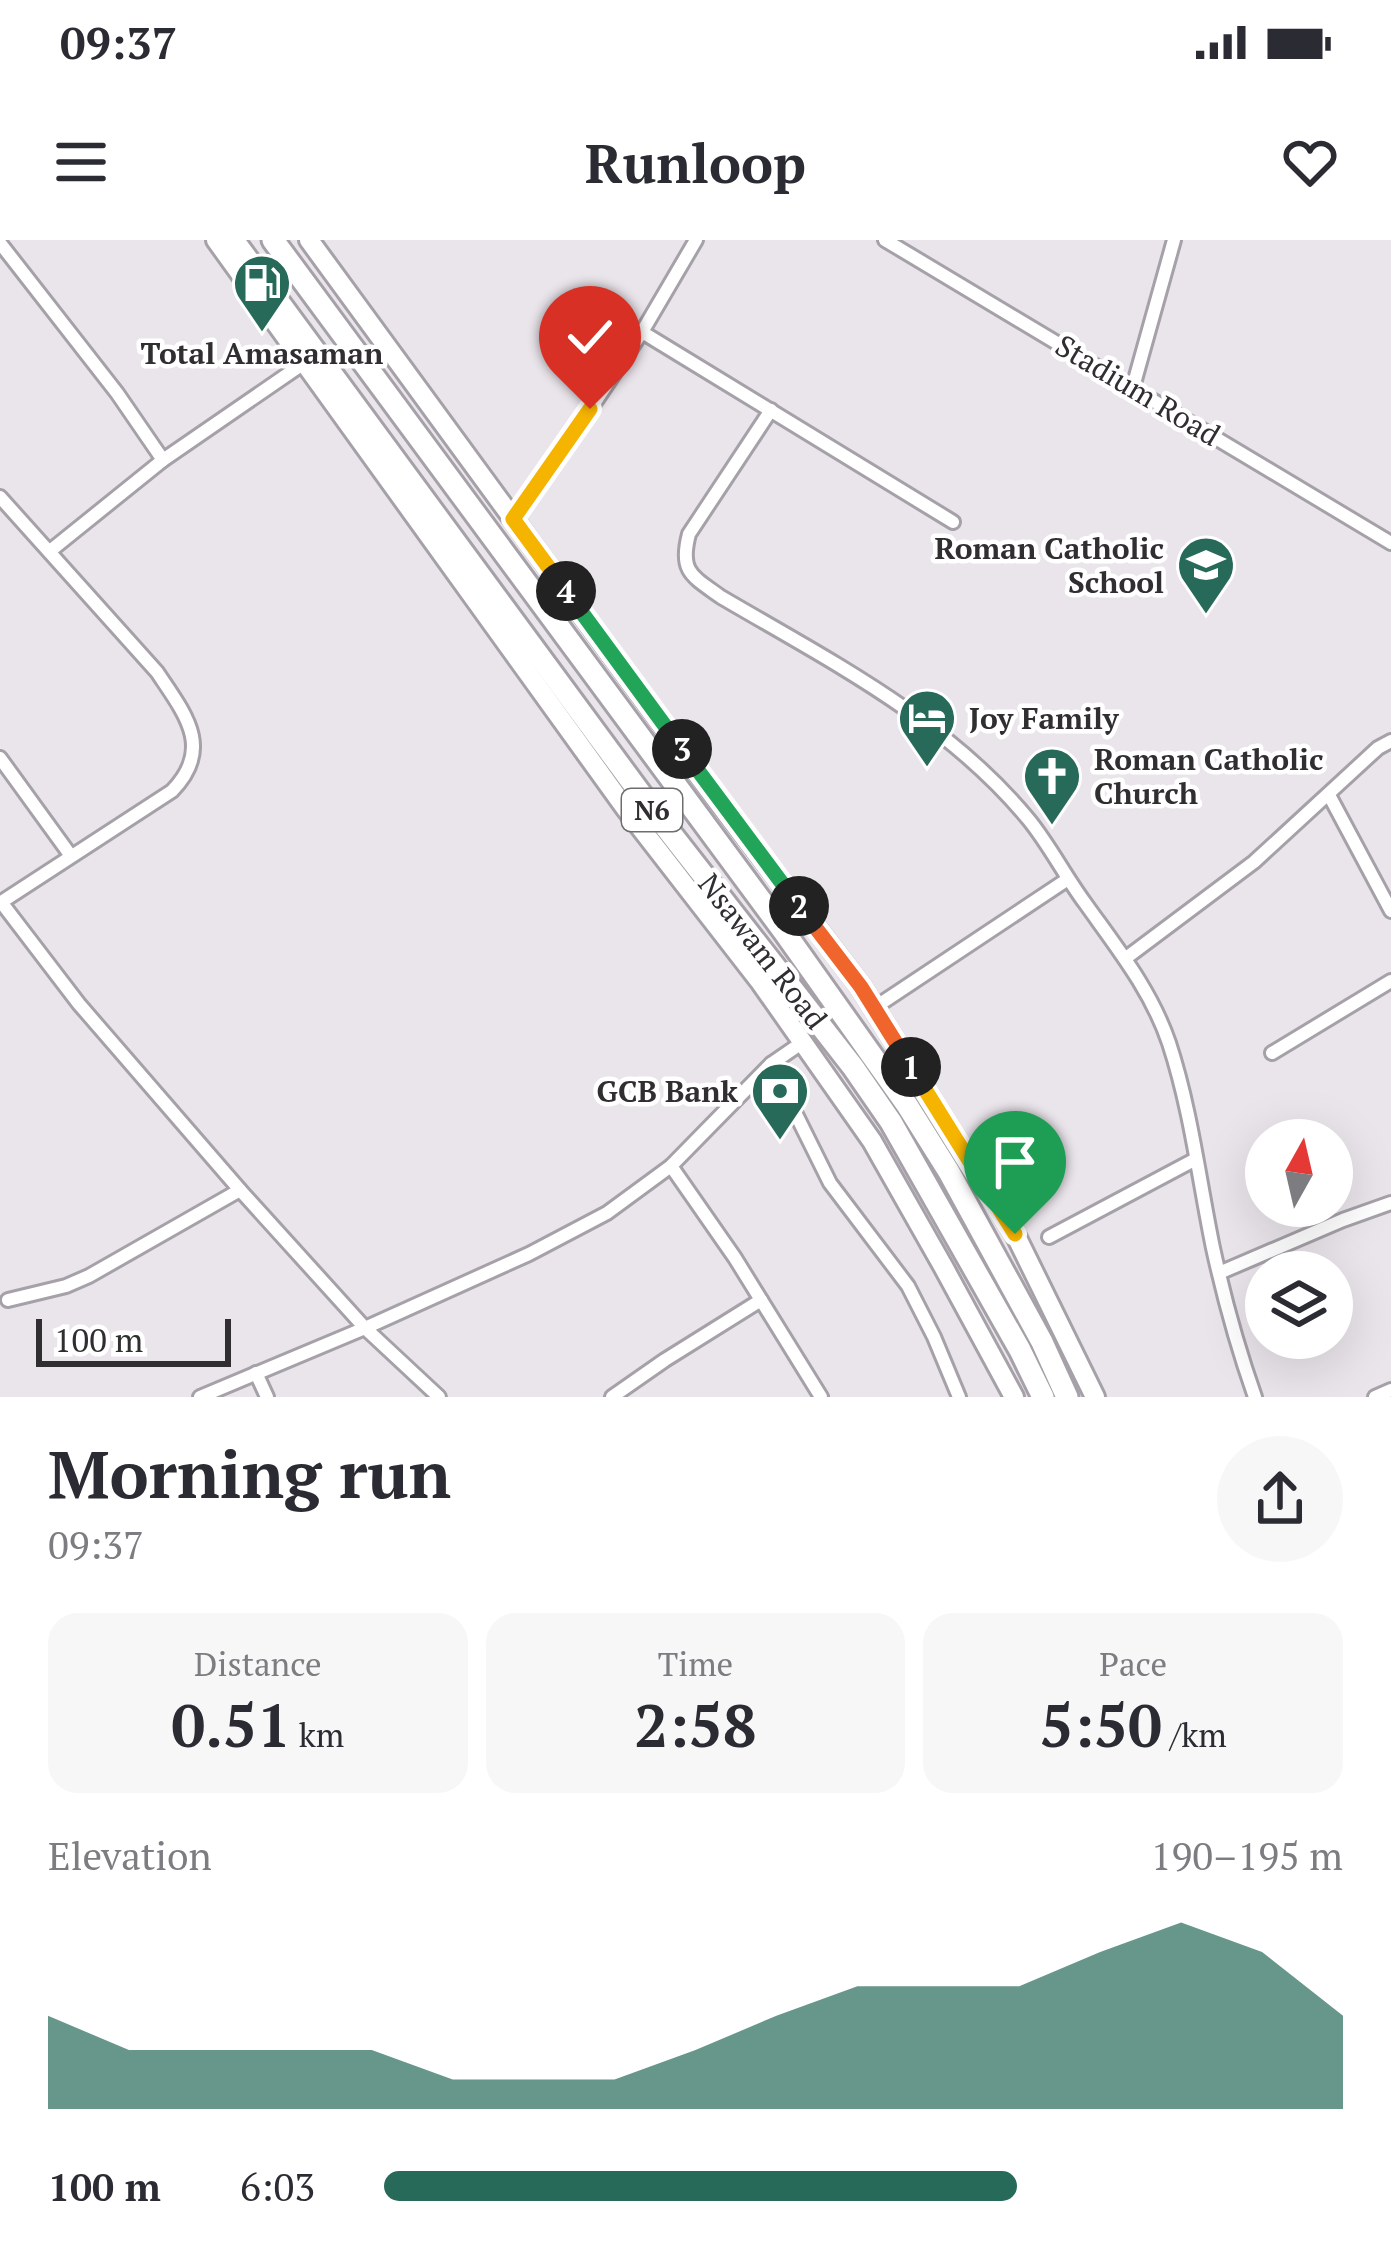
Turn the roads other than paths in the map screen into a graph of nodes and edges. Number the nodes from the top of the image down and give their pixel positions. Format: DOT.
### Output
graph roads {
  1 [pos="216,240"];
  2 [pos="233,240"];
  3 [pos="273,240"];
  4 [pos="309,240"];
  5 [pos="696,240"];
  6 [pos="885,240"];
  7 [pos="1174,240"];
  8 [pos="0,243"];
  9 [pos="642,332"];
  10 [pos="304,363"];
  11 [pos="1133,387"];
  12 [pos="771,410"];
  13 [pos="163,460"];
  14 [pos="0,497"];
  15 [pos="513,519"];
  16 [pos="953,522"];
  17 [pos="1391,543"];
  18 [pos="50,551"];
  19 [pos="1391,741"];
  20 [pos="0,758"];
  21 [pos="1329,795"];
  22 [pos="70,856"];
  23 [pos="1068,879"];
  24 [pos="1,903"];
  25 [pos="1391,911"];
  26 [pos="1126,958"];
  27 [pos="1391,981"];
  28 [pos="874,1008"];
  29 [pos="802,1042"];
  30 [pos="1272,1053"];
  31 [pos="771,1064"];
  32 [pos="1196,1159"];
  33 [pos="671,1166"];
  34 [pos="240,1190"];
  35 [pos="1391,1203"];
  36 [pos="1049,1237"];
  37 [pos="1220,1273"];
  38 [pos="8,1300"];
  39 [pos="761,1300"];
  40 [pos="365,1328"];
  41 [pos="256,1373"];
  42 [pos="1391,1390"];
  43 [pos="200,1397"];
  44 [pos="267,1397"];
  45 [pos="439,1397"];
  46 [pos="612,1397"];
  47 [pos="821,1397"];
  48 [pos="959,1397"];
  49 [pos="1014,1397"];
  50 [pos="1042,1397"];
  51 [pos="1067,1397"];
  52 [pos="1095,1397"];
  53 [pos="1255,1397"];
  54 [pos="1375,1397"];
  1 -- 10 [label="main road"];
  2 -- 50 [label="highway, Nsawam Road / N6"];
  3 -- 51 [label="highway, Nsawam Road / N6"];
  4 -- 15 [label="main road"];
  5 -- 9 [label="street"];
  6 -- 11 [label="street, Stadium Road"];
  7 -- 11 [label="street"];
  8 -- 13 [label="street"];
  9 -- 12 [label="street"];
  9 -- 15 [label="street"];
  10 -- 13 [label="street"];
  10 -- 29 [label="main road"];
  11 -- 17 [label="street, Stadium Road"];
  12 -- 16 [label="street"];
  12 -- 23 [label="street"];
  13 -- 18 [label="street"];
  14 -- 18 [label="street"];
  15 -- 28 [label="main road"];
  18 -- 22 [label="street"];
  19 -- 21 [label="street"];
  20 -- 22 [label="street"];
  21 -- 25 [label="street"];
  21 -- 26 [label="street"];
  22 -- 24 [label="street"];
  23 -- 26 [label="street"];
  23 -- 28 [label="street"];
  24 -- 34 [label="street"];
  26 -- 32 [label="street"];
  27 -- 30 [label="street"];
  28 -- 52 [label="main road"];
  29 -- 31 [label="street"];
  29 -- 49 [label="main road"];
  31 -- 33 [label="street"];
  31 -- 48 [label="street"];
  32 -- 36 [label="street"];
  32 -- 37 [label="street"];
  33 -- 39 [label="street"];
  33 -- 40 [label="street"];
  34 -- 38 [label="street"];
  34 -- 40 [label="street"];
  35 -- 37 [label="street"];
  37 -- 53 [label="street"];
  39 -- 46 [label="street"];
  39 -- 47 [label="street"];
  40 -- 41 [label="street"];
  40 -- 45 [label="street"];
  41 -- 43 [label="street"];
  41 -- 44 [label="street"];
  42 -- 54 [label="street"];
}
